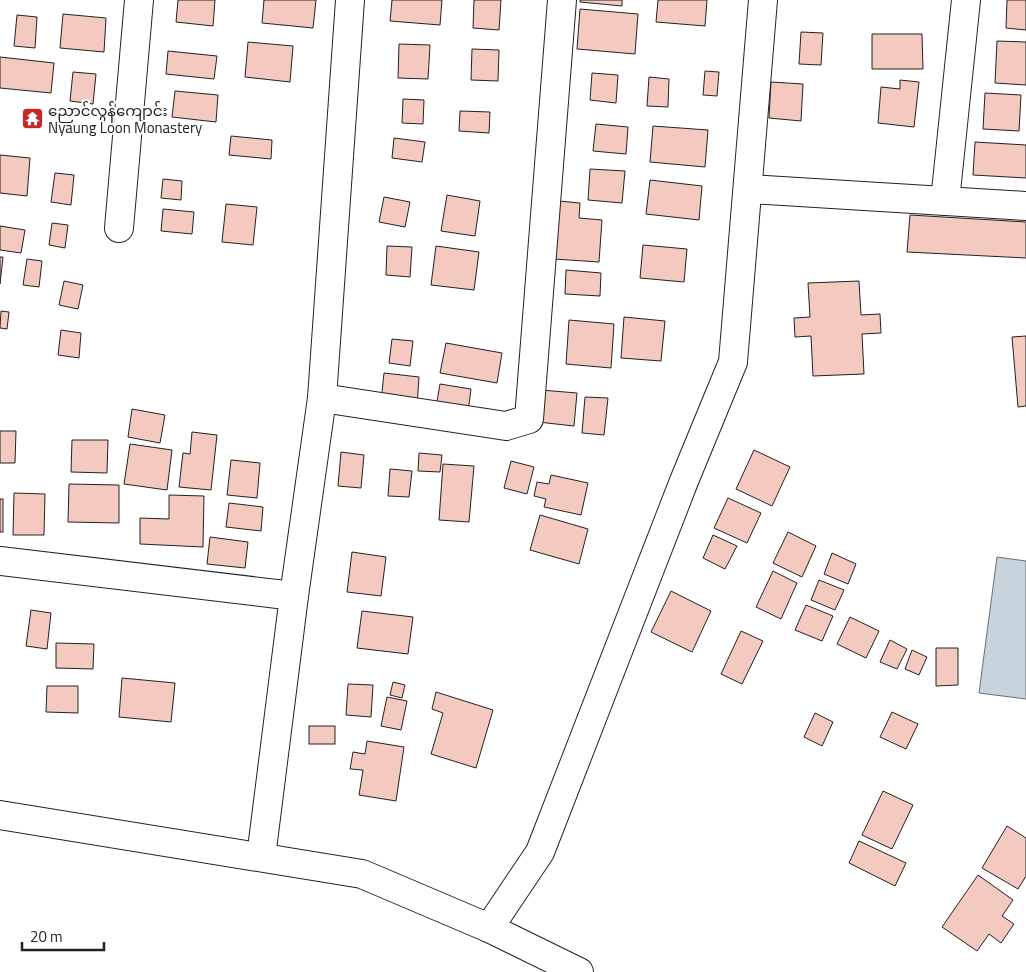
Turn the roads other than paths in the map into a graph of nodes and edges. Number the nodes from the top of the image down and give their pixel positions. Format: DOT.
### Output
graph roads {
  1 [pos="139,0"];
  2 [pos="350,0"];
  3 [pos="562,0"];
  4 [pos="764,0"];
  5 [pos="966,0"];
  6 [pos="749,189"];
  7 [pos="945,201"];
  8 [pos="1026,206"];
  9 [pos="119,228"];
  10 [pos="322,398"];
  11 [pos="0,561"];
  12 [pos="294,596"];
  13 [pos="0,815"];
  14 [pos="261,857"];
  15 [pos="489,928"];
  16 [pos="579,972"];
  1 -- 9 [label="street"];
  2 -- 10 [label="street"];
  3 -- 10 [label="street"];
  4 -- 6 [label="street"];
  5 -- 7 [label="street"];
  6 -- 7 [label="street"];
  6 -- 15 [label="street"];
  7 -- 8 [label="street"];
  10 -- 12 [label="street"];
  11 -- 12 [label="street"];
  12 -- 14 [label="street"];
  13 -- 14 [label="street"];
  14 -- 15 [label="street"];
  15 -- 16 [label="street"];
}
